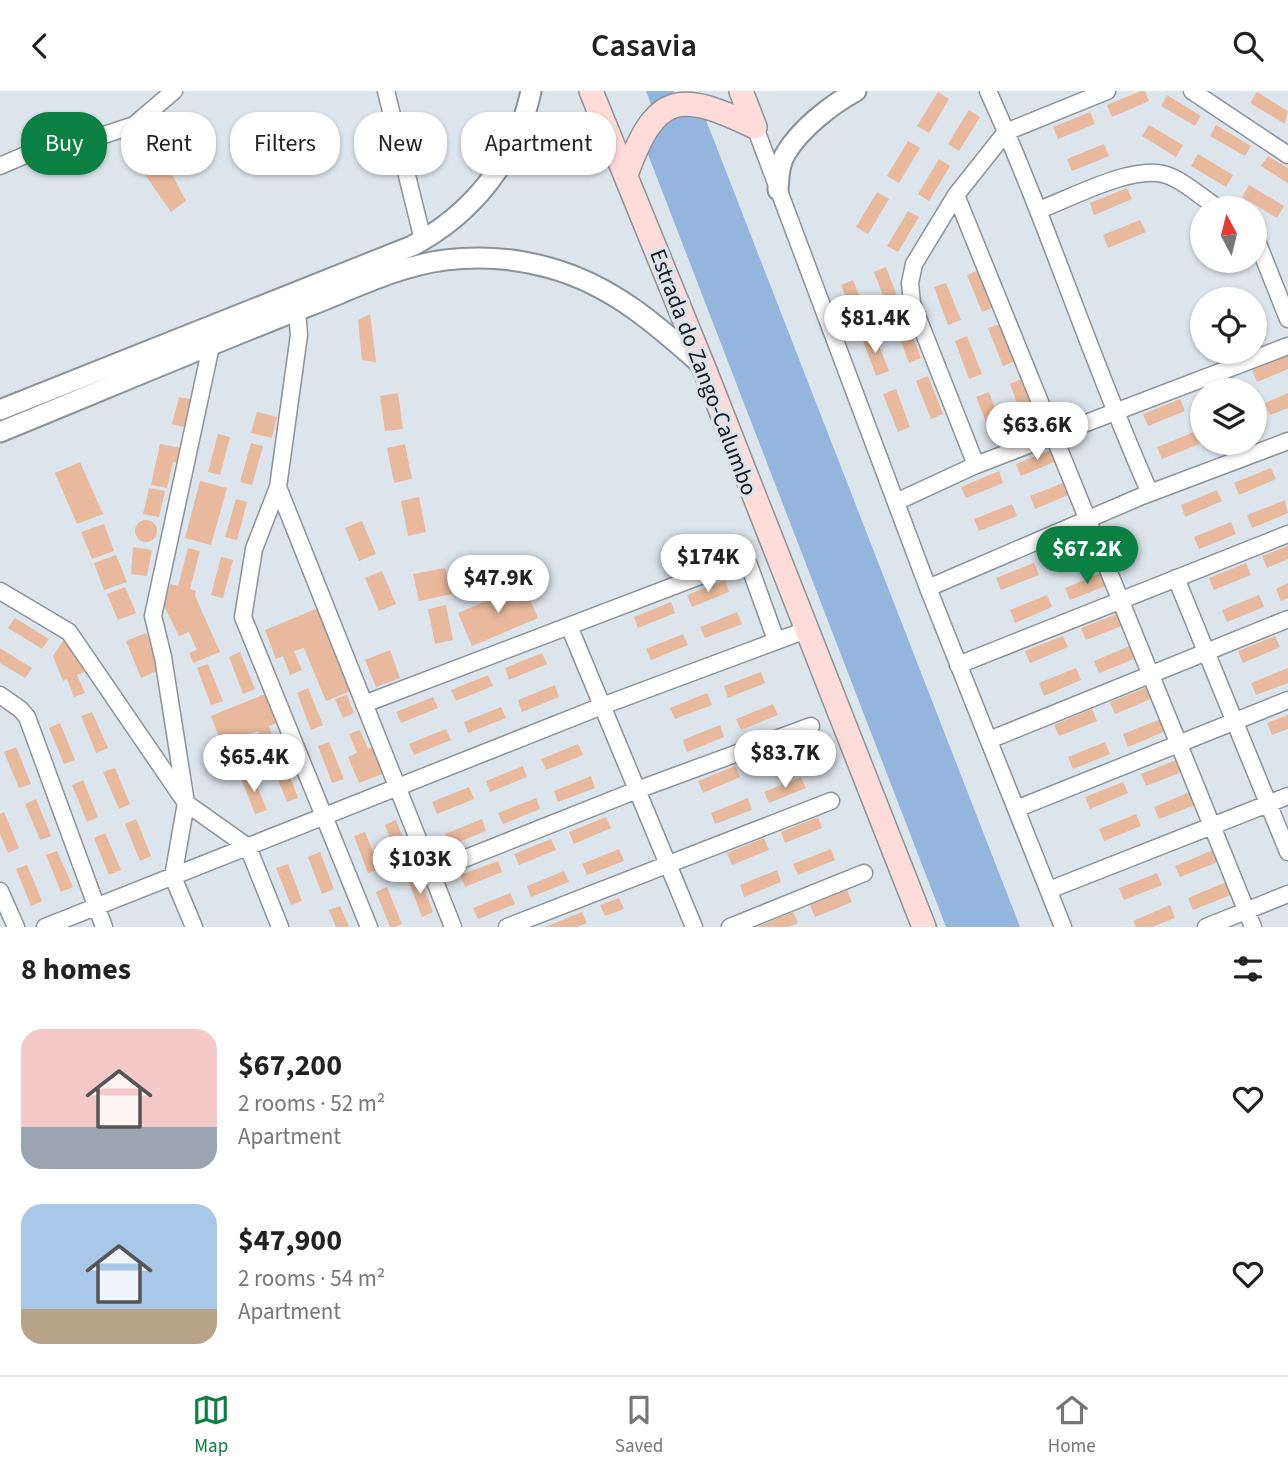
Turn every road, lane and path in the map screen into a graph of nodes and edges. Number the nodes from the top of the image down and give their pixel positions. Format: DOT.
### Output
graph roads {
  1 [pos="174,91"];
  2 [pos="386,91"];
  3 [pos="531,91"];
  4 [pos="591,91"];
  5 [pos="731,91"];
  6 [pos="741,91"];
  7 [pos="856,91"];
  8 [pos="988,91"];
  9 [pos="1107,91"];
  10 [pos="1192,91"];
  11 [pos="706,104"];
  12 [pos="755,127"];
  13 [pos="1006,132"];
  14 [pos="1288,155"];
  15 [pos="0,166"];
  16 [pos="626,175"];
  17 [pos="778,190"];
  18 [pos="956,195"];
  19 [pos="1200,196"];
  20 [pos="1039,210"];
  21 [pos="423,240"];
  22 [pos="1267,266"];
  23 [pos="297,311"];
  24 [pos="1288,319"];
  25 [pos="211,346"];
  26 [pos="1288,346"];
  27 [pos="704,368"];
  28 [pos="0,410"];
  29 [pos="1113,412"];
  30 [pos="0,432"];
  31 [pos="1053,434"];
  32 [pos="1288,441"];
  33 [pos="976,465"];
  34 [pos="278,487"];
  35 [pos="1150,493"];
  36 [pos="896,502"];
  37 [pos="1088,520"];
  38 [pos="1288,534"];
  39 [pos="1176,578"];
  40 [pos="928,588"];
  41 [pos="0,591"];
  42 [pos="1121,600"];
  43 [pos="1288,618"];
  44 [pos="569,626"];
  45 [pos="806,631"];
  46 [pos="776,640"];
  47 [pos="1206,652"];
  48 [pos="958,665"];
  49 [pos="1151,674"];
  50 [pos="0,695"];
  51 [pos="1288,700"];
  52 [pos="364,704"];
  53 [pos="602,706"];
  54 [pos="1234,722"];
  55 [pos="811,726"];
  56 [pos="989,740"];
  57 [pos="1179,744"];
  58 [pos="397,788"];
  59 [pos="637,790"];
  60 [pos="1288,796"];
  61 [pos="831,801"];
  62 [pos="186,803"];
  63 [pos="1268,804"];
  64 [pos="1016,809"];
  65 [pos="326,817"];
  66 [pos="1212,826"];
  67 [pos="248,847"];
  68 [pos="1288,852"];
  69 [pos="668,863"];
  70 [pos="431,872"];
  71 [pos="864,873"];
  72 [pos="173,877"];
  73 [pos="1049,890"];
  74 [pos="0,891"];
  75 [pos="1288,894"];
  76 [pos="96,907"];
  77 [pos="1247,911"];
  78 [pos="16,927"];
  79 [pos="45,927"];
  80 [pos="104,927"];
  81 [pos="194,927"];
  82 [pos="279,927"];
  83 [pos="369,927"];
  84 [pos="453,927"];
  85 [pos="507,927"];
  86 [pos="694,927"];
  87 [pos="730,927"];
  88 [pos="925,927"];
  89 [pos="1063,927"];
  90 [pos="1206,927"];
  91 [pos="1253,927"];
  1 -- 15 [label="street"];
  2 -- 21 [label="street"];
  3 -- 21 [label="street"];
  4 -- 16 [label="main road, Estrada do Zango-Calumbo"];
  5 -- 11 [label="main road"];
  6 -- 12 [label="main road"];
  7 -- 17 [label="street"];
  8 -- 13 [label="street"];
  9 -- 13 [label="street"];
  10 -- 14 [label="street"];
  11 -- 12 [label="main road"];
  11 -- 16 [label="main road"];
  12 -- 17 [label="street"];
  13 -- 18 [label="street"];
  13 -- 20 [label="street"];
  16 -- 27 [label="main road, Estrada do Zango-Calumbo"];
  17 -- 36 [label="street"];
  18 -- 31 [label="street"];
  18 -- 33 [label="street"];
  19 -- 20 [label="street"];
  20 -- 29 [label="street"];
  21 -- 28 [label="street"];
  22 -- 24 [label="street"];
  23 -- 25 [label="street"];
  23 -- 27 [label="street"];
  23 -- 34 [label="street"];
  25 -- 30 [label="street"];
  25 -- 62 [label="street"];
  26 -- 29 [label="street"];
  27 -- 45 [label="main road, Estrada do Zango-Calumbo"];
  29 -- 31 [label="street"];
  29 -- 35 [label="street"];
  31 -- 33 [label="street"];
  31 -- 37 [label="street"];
  32 -- 35 [label="street"];
  33 -- 36 [label="street"];
  34 -- 52 [label="street"];
  34 -- 65 [label="street"];
  35 -- 37 [label="street"];
  36 -- 40 [label="street"];
  37 -- 40 [label="street"];
  37 -- 42 [label="street"];
  38 -- 39 [label="street"];
  39 -- 42 [label="street"];
  39 -- 47 [label="street"];
  40 -- 48 [label="street"];
  41 -- 62 [label="street"];
  42 -- 48 [label="street"];
  42 -- 49 [label="street"];
  43 -- 47 [label="street"];
  44 -- 46 [label="street"];
  44 -- 52 [label="street"];
  44 -- 53 [label="street"];
  45 -- 46 [label="street"];
  45 -- 88 [label="main road, Estrada do Zango-Calumbo"];
  46 -- 53 [label="street"];
  47 -- 49 [label="street"];
  47 -- 54 [label="street"];
  48 -- 56 [label="street"];
  49 -- 56 [label="street"];
  49 -- 57 [label="street"];
  50 -- 76 [label="street"];
  51 -- 54 [label="street"];
  52 -- 58 [label="street"];
  53 -- 58 [label="street"];
  53 -- 59 [label="street"];
  54 -- 57 [label="street"];
  54 -- 63 [label="street"];
  55 -- 59 [label="street"];
  56 -- 64 [label="street"];
  57 -- 64 [label="street"];
  57 -- 66 [label="street"];
  58 -- 65 [label="street"];
  58 -- 70 [label="street"];
  59 -- 69 [label="street"];
  59 -- 70 [label="street"];
  60 -- 63 [label="street"];
  61 -- 69 [label="street"];
  62 -- 67 [label="street"];
  62 -- 72 [label="street"];
  63 -- 66 [label="street"];
  63 -- 68 [label="street"];
  64 -- 73 [label="street"];
  65 -- 67 [label="street"];
  65 -- 83 [label="street"];
  66 -- 73 [label="street"];
  66 -- 77 [label="street"];
  67 -- 72 [label="street"];
  67 -- 82 [label="street"];
  69 -- 85 [label="street"];
  69 -- 86 [label="street"];
  70 -- 84 [label="street"];
  71 -- 87 [label="street"];
  72 -- 76 [label="street"];
  72 -- 81 [label="street"];
  73 -- 89 [label="street"];
  74 -- 78 [label="street"];
  75 -- 77 [label="street"];
  76 -- 79 [label="street"];
  76 -- 80 [label="street"];
  77 -- 90 [label="street"];
  77 -- 91 [label="street"];
}
